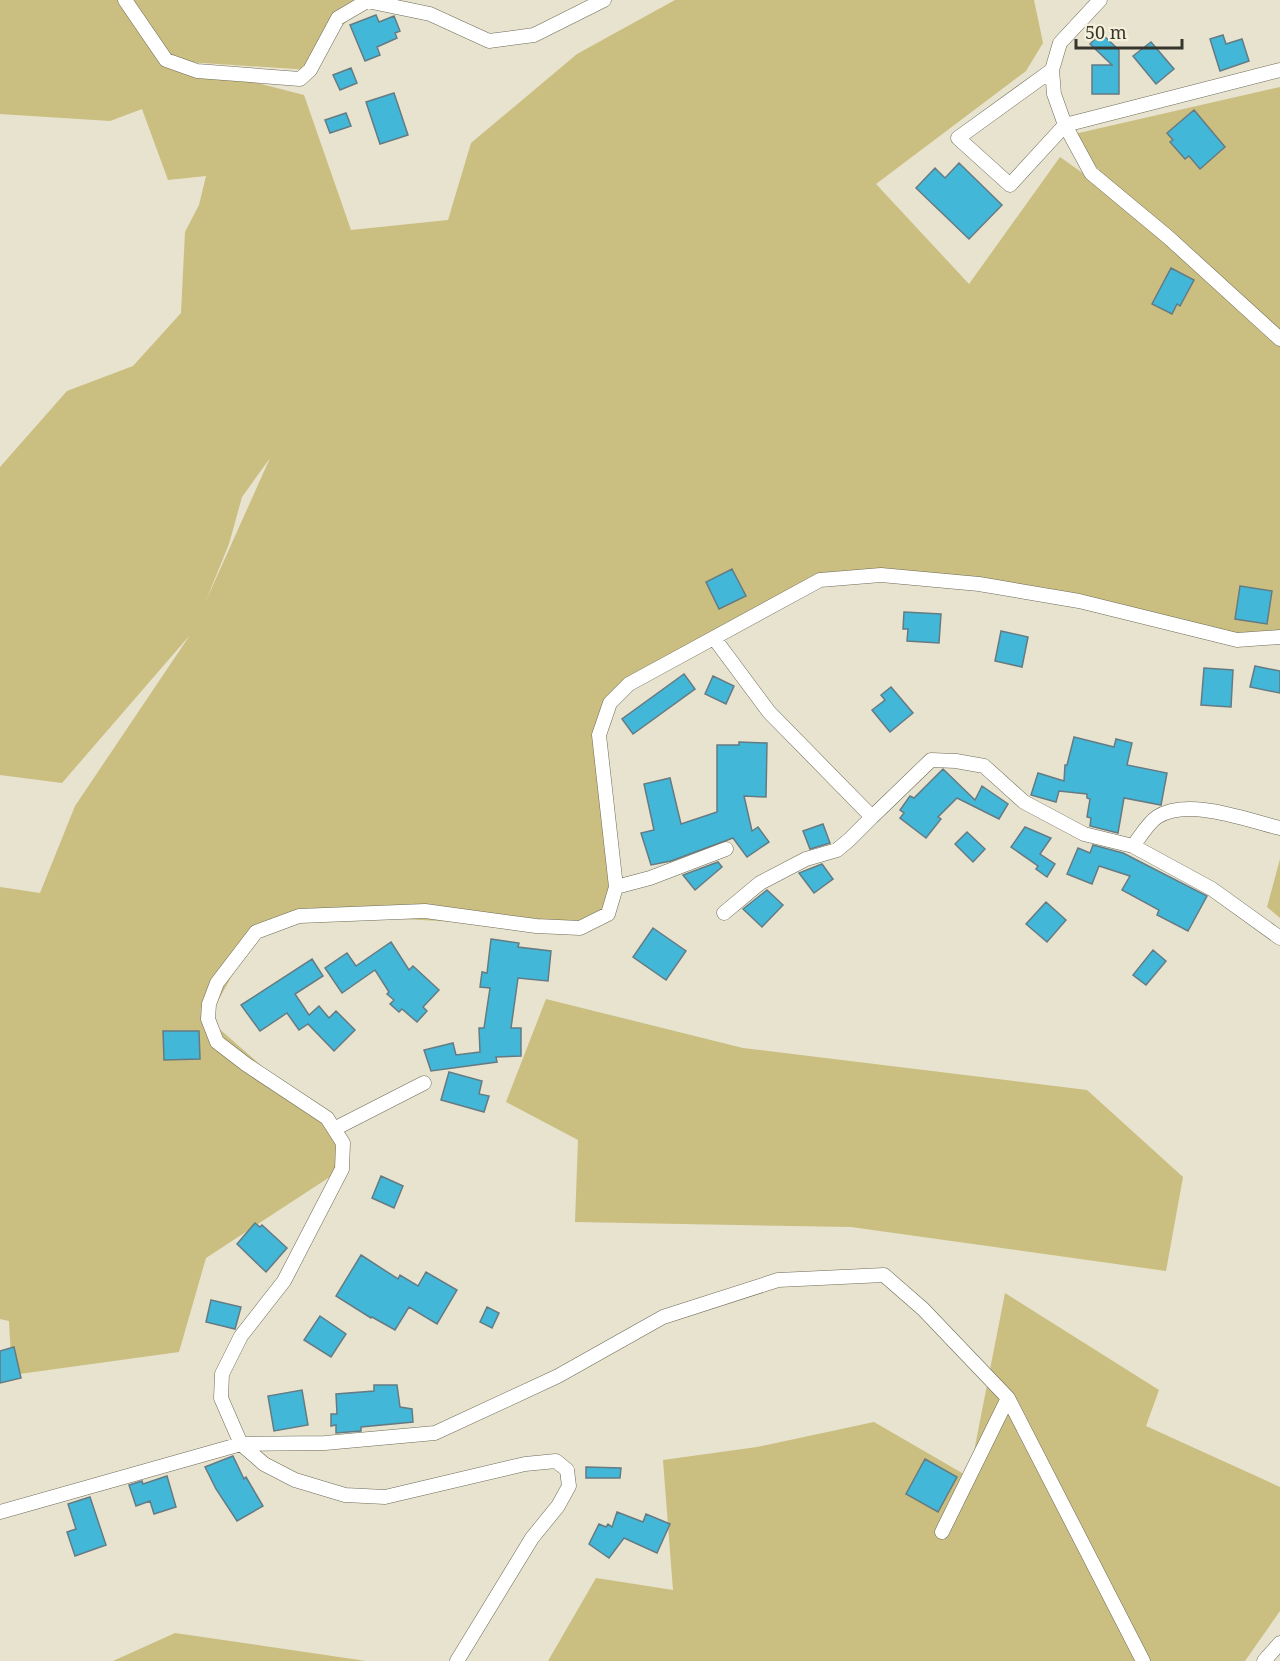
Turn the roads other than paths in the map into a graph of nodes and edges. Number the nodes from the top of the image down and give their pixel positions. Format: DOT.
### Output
graph roads {
  1 [pos="125,0"];
  2 [pos="604,0"];
  3 [pos="1100,0"];
  4 [pos="1052,70"];
  5 [pos="1280,70"];
  6 [pos="1065,125"];
  7 [pos="1280,339"];
  8 [pos="1280,637"];
  9 [pos="714,638"];
  10 [pos="872,817"];
  11 [pos="1280,828"];
  12 [pos="1133,846"];
  13 [pos="726,849"];
  14 [pos="616,887"];
  15 [pos="724,913"];
  16 [pos="1280,938"];
  17 [pos="424,1083"];
  18 [pos="334,1129"];
  19 [pos="1008,1398"];
  20 [pos="241,1444"];
  21 [pos="0,1512"];
  22 [pos="942,1532"];
  23 [pos="1280,1643"];
  24 [pos="457,1661"];
  25 [pos="1143,1661"];
  26 [pos="1264,1661"];
  1 -- 2 [label="street"];
  3 -- 4 [label="street"];
  4 -- 6 [label="street"];
  4 -- 6 [label="street"];
  5 -- 6 [label="street"];
  6 -- 7 [label="street"];
  8 -- 9 [label="street"];
  9 -- 10 [label="street"];
  9 -- 14 [label="street"];
  10 -- 12 [label="street"];
  10 -- 15 [label="street"];
  11 -- 12 [label="street"];
  12 -- 16 [label="street"];
  13 -- 14 [label="street"];
  14 -- 18 [label="street"];
  17 -- 18 [label="street"];
  18 -- 20 [label="street"];
  19 -- 20 [label="street"];
  19 -- 22 [label="street"];
  19 -- 25 [label="street"];
  20 -- 21 [label="street"];
  20 -- 24 [label="street"];
  23 -- 26 [label="street"];
}
